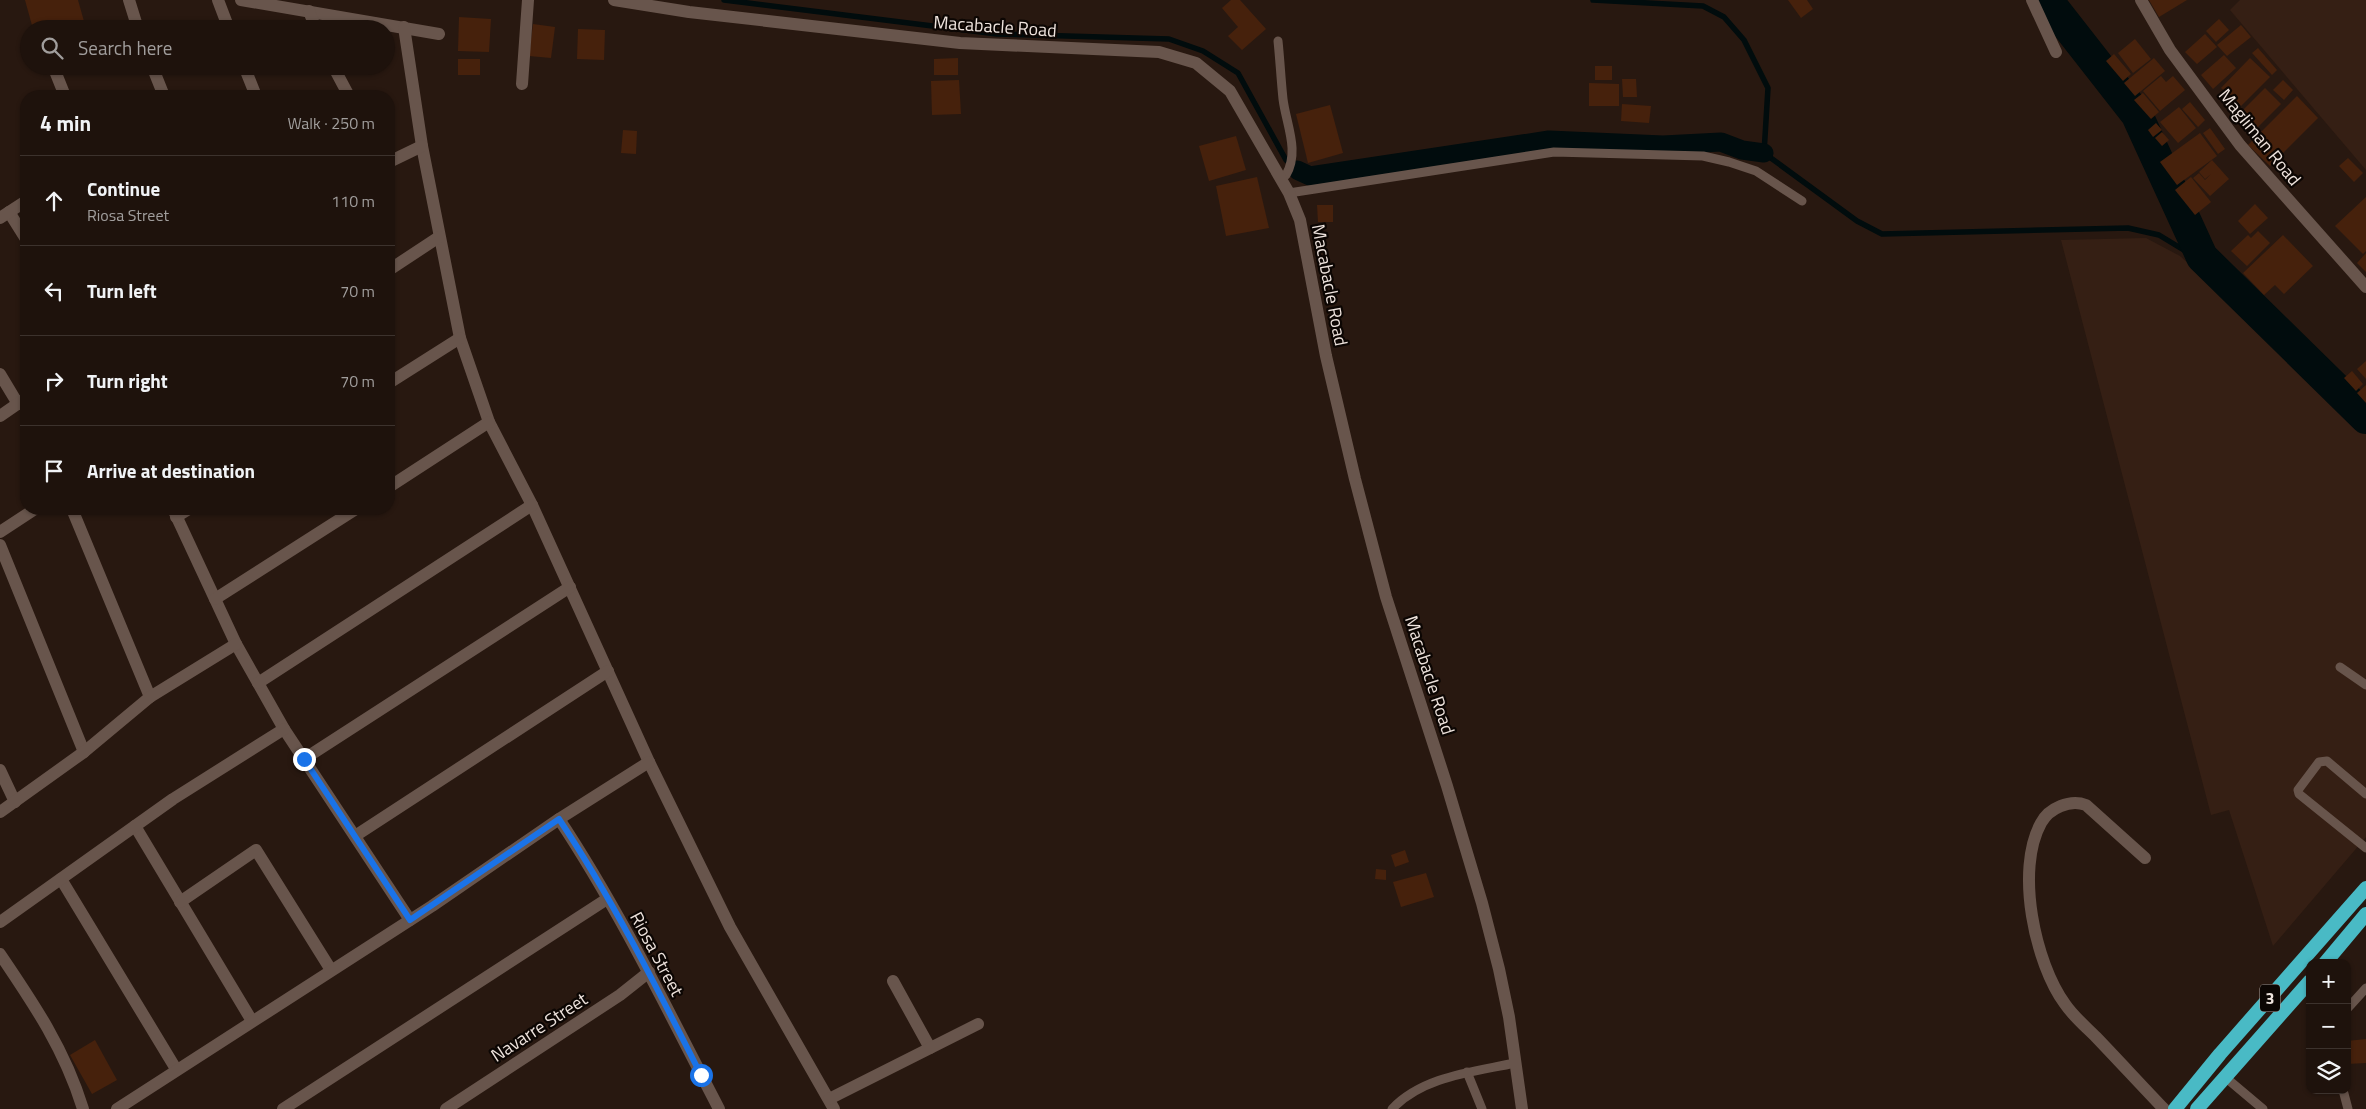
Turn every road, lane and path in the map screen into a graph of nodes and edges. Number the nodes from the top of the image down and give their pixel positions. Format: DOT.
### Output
graph roads {
  1 [pos="129,0"];
  2 [pos="218,0"];
  3 [pos="241,0"];
  4 [pos="528,0"];
  5 [pos="614,0"];
  6 [pos="2032,0"];
  7 [pos="2141,0"];
  8 [pos="309,11"];
  9 [pos="134,20"];
  10 [pos="226,20"];
  11 [pos="312,20"];
  12 [pos="366,20"];
  13 [pos="395,25"];
  14 [pos="404,26"];
  15 [pos="438,34"];
  16 [pos="1278,41"];
  17 [pos="2056,52"];
  18 [pos="57,75"];
  19 [pos="156,75"];
  20 [pos="248,75"];
  21 [pos="338,75"];
  22 [pos="522,84"];
  23 [pos="63,90"];
  24 [pos="162,90"];
  25 [pos="254,90"];
  26 [pos="346,90"];
  27 [pos="422,146"];
  28 [pos="395,159"];
  29 [pos="1280,176"];
  30 [pos="1289,193"];
  31 [pos="1802,201"];
  32 [pos="20,205"];
  33 [pos="4,215"];
  34 [pos="20,232"];
  35 [pos="439,237"];
  36 [pos="395,266"];
  37 [pos="2366,287"];
  38 [pos="460,338"];
  39 [pos="0,374"];
  40 [pos="395,379"];
  41 [pos="20,399"];
  42 [pos="20,402"];
  43 [pos="0,416"];
  44 [pos="489,422"];
  45 [pos="395,483"];
  46 [pos="532,505"];
  47 [pos="26,515"];
  48 [pos="74,515"];
  49 [pos="175,515"];
  50 [pos="347,515"];
  51 [pos="0,532"];
  52 [pos="0,545"];
  53 [pos="570,587"];
  54 [pos="215,600"];
  55 [pos="236,644"];
  56 [pos="2340,667"];
  57 [pos="608,671"];
  58 [pos="258,683"];
  59 [pos="2366,686"];
  60 [pos="150,697"];
  61 [pos="284,729"];
  62 [pos="84,752"];
  63 [pos="304,759"];
  64 [pos="649,762"];
  65 [pos="0,770"];
  66 [pos="2366,794"];
  67 [pos="15,802"];
  68 [pos="0,812"];
  69 [pos="559,819"];
  70 [pos="135,826"];
  71 [pos="354,836"];
  72 [pos="2366,848"];
  73 [pos="2145,858"];
  74 [pos="61,878"];
  75 [pos="2366,888"];
  76 [pos="607,899"];
  77 [pos="180,902"];
  78 [pos="2366,914"];
  79 [pos="410,920"];
  80 [pos="0,922"];
  81 [pos="0,954"];
  82 [pos="2328,959"];
  83 [pos="331,970"];
  84 [pos="649,972"];
  85 [pos="893,981"];
  86 [pos="2306,986"];
  87 [pos="2366,988"];
  88 [pos="2351,1005"];
  89 [pos="252,1021"];
  90 [pos="978,1024"];
  91 [pos="930,1048"];
  92 [pos="1515,1063"];
  93 [pos="176,1070"];
  94 [pos="1467,1072"];
  95 [pos="2225,1077"];
  96 [pos="2344,1094"];
  97 [pos="832,1104"];
  98 [pos="83,1109"];
  99 [pos="117,1109"];
  100 [pos="284,1109"];
  101 [pos="446,1109"];
  102 [pos="719,1109"];
  103 [pos="1392,1109"];
  104 [pos="1482,1109"];
  105 [pos="1522,1109"];
  106 [pos="2164,1109"];
  107 [pos="2175,1109"];
  108 [pos="2197,1109"];
  109 [pos="2263,1109"];
  110 [pos="2348,1109"];
  1 -- 9 [label="street"];
  2 -- 10 [label="street"];
  3 -- 8 [label="street"];
  4 -- 22 [label="street"];
  5 -- 29 [label="street, Macabacle Road"];
  6 -- 17 [label="street"];
  7 -- 37 [label="street, Magliman Road"];
  8 -- 11 [label="street"];
  8 -- 12 [label="street"];
  13 -- 14 [label="street"];
  14 -- 15 [label="street"];
  14 -- 27 [label="street"];
  16 -- 29 [label="lane"];
  18 -- 23 [label="street"];
  19 -- 24 [label="street"];
  20 -- 25 [label="street"];
  21 -- 26 [label="street"];
  27 -- 28 [label="street"];
  27 -- 35 [label="street"];
  29 -- 30 [label="street, Macabacle Road"];
  30 -- 31 [label="lane"];
  30 -- 92 [label="street, Macabacle Road"];
  32 -- 33 [label="street"];
  33 -- 34 [label="street"];
  35 -- 36 [label="street"];
  35 -- 38 [label="street"];
  38 -- 40 [label="street"];
  38 -- 44 [label="street"];
  39 -- 41 [label="street"];
  42 -- 43 [label="street"];
  44 -- 45 [label="street"];
  44 -- 46 [label="street"];
  46 -- 53 [label="street"];
  46 -- 58 [label="street"];
  47 -- 51 [label="street"];
  48 -- 60 [label="street"];
  49 -- 54 [label="street"];
  50 -- 54 [label="street"];
  52 -- 62 [label="street"];
  53 -- 57 [label="street"];
  53 -- 63 [label="street"];
  54 -- 55 [label="street"];
  55 -- 58 [label="street"];
  55 -- 60 [label="street"];
  56 -- 59 [label="lane"];
  57 -- 64 [label="street"];
  57 -- 71 [label="street"];
  58 -- 61 [label="street"];
  60 -- 62 [label="street"];
  61 -- 63 [label="street"];
  61 -- 70 [label="street"];
  62 -- 67 [label="street"];
  63 -- 71 [label="street"];
  64 -- 69 [label="street"];
  64 -- 97 [label="street"];
  65 -- 67 [label="street"];
  66 -- 72 [label="lane"];
  67 -- 68 [label="street"];
  69 -- 76 [label="street, Riosa Street"];
  69 -- 79 [label="street"];
  70 -- 74 [label="street"];
  70 -- 77 [label="street"];
  71 -- 79 [label="street"];
  73 -- 106 [label="street"];
  74 -- 80 [label="street"];
  74 -- 93 [label="street"];
  75 -- 107 [label="highway, 3"];
  76 -- 84 [label="street, Riosa Street"];
  76 -- 100 [label="street"];
  77 -- 83 [label="street"];
  77 -- 89 [label="street"];
  78 -- 82 [label="highway"];
  79 -- 83 [label="street"];
  81 -- 98 [label="street"];
  83 -- 89 [label="street"];
  84 -- 101 [label="street, Navarre Street"];
  84 -- 102 [label="street, Riosa Street"];
  85 -- 91 [label="street"];
  86 -- 95 [label="highway, 3"];
  87 -- 88 [label="lane"];
  89 -- 93 [label="street"];
  90 -- 91 [label="street"];
  91 -- 97 [label="street"];
  92 -- 94 [label="lane"];
  92 -- 105 [label="street, Macabacle Road"];
  93 -- 99 [label="street"];
  94 -- 103 [label="lane"];
  94 -- 104 [label="lane"];
  95 -- 108 [label="highway, 3"];
  95 -- 109 [label="lane"];
  96 -- 110 [label="lane"];
}
